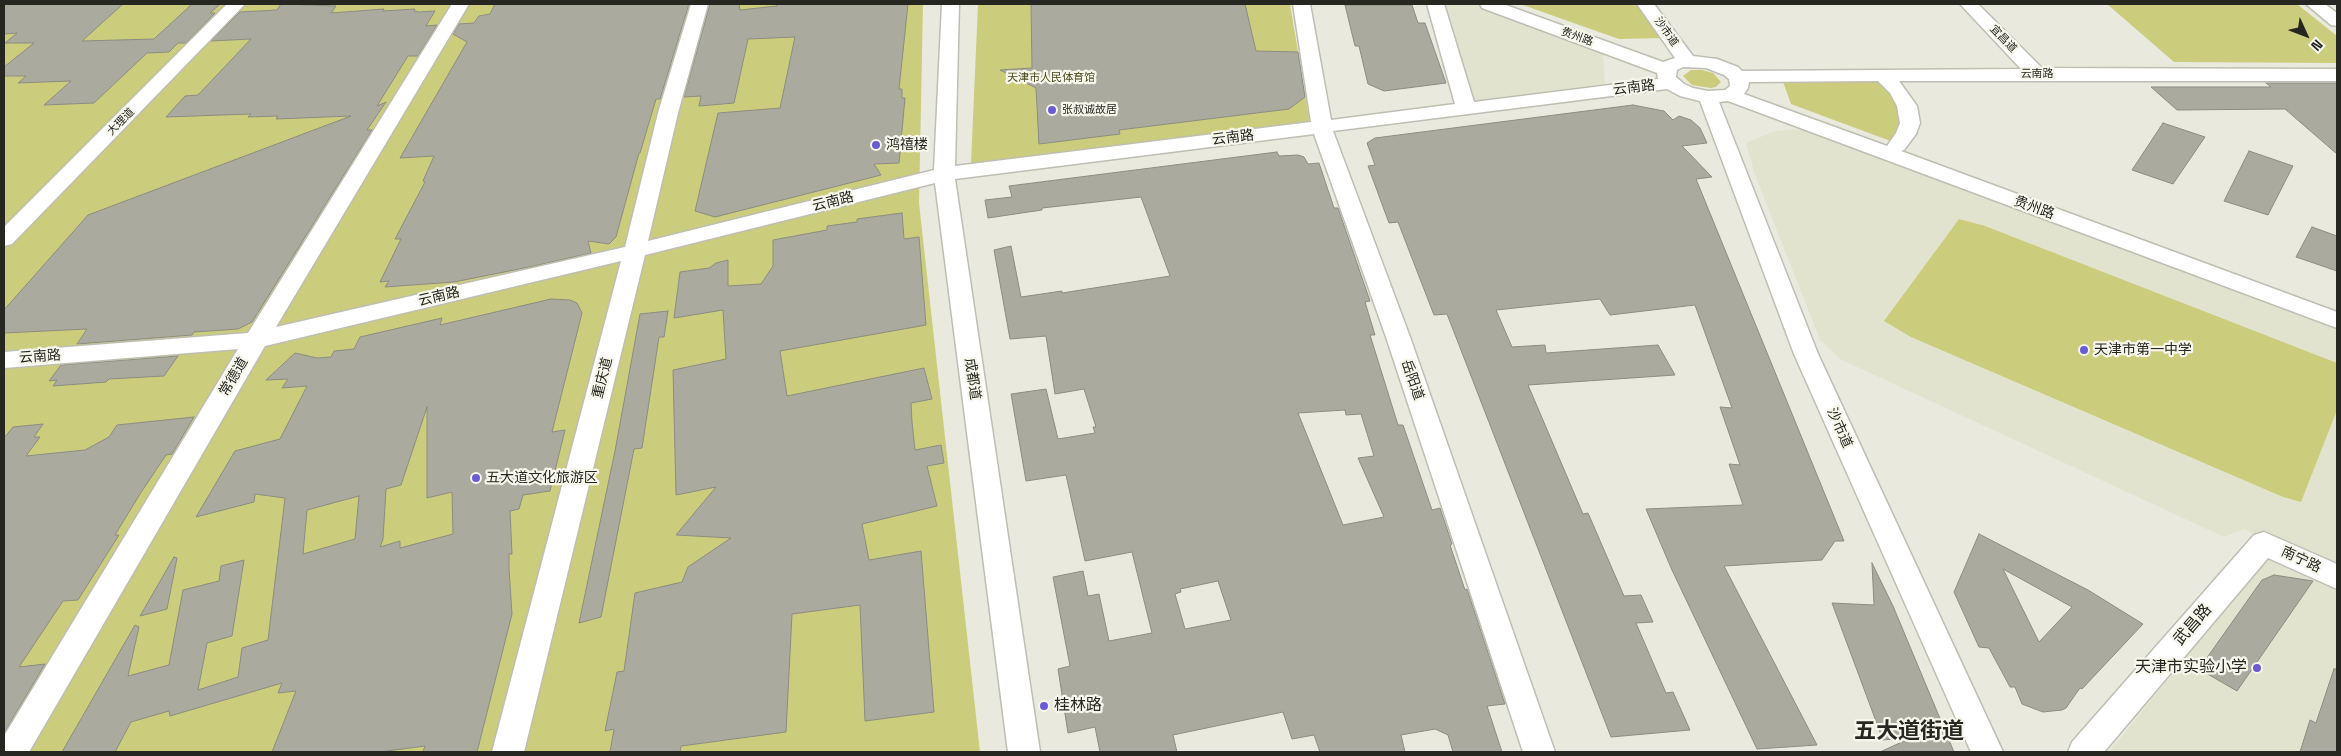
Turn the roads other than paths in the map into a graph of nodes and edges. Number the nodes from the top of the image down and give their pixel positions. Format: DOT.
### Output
graph roads {
  1 [pos="236,4"];
  2 [pos="460,4"];
  3 [pos="699,4"];
  4 [pos="950,4"];
  5 [pos="1300,4"];
  6 [pos="1435,4"];
  7 [pos="1488,4"];
  8 [pos="1513,4"];
  9 [pos="1645,4"];
  10 [pos="1969,4"];
  11 [pos="2314,4"];
  12 [pos="2337,21"];
  13 [pos="1675,69"];
  14 [pos="2037,74"];
  15 [pos="2337,75"];
  16 [pos="1884,76"];
  17 [pos="1729,89"];
  18 [pos="1466,109"];
  19 [pos="1322,127"];
  20 [pos="1897,146"];
  21 [pos="944,174"];
  22 [pos="4,238"];
  23 [pos="635,250"];
  24 [pos="2337,308"];
  25 [pos="2337,320"];
  26 [pos="256,340"];
  27 [pos="4,360"];
  28 [pos="2264,543"];
  29 [pos="2337,577"];
  30 [pos="12,752"];
  31 [pos="508,752"];
  32 [pos="1024,752"];
  33 [pos="1539,752"];
  34 [pos="1987,752"];
  35 [pos="2084,752"];
  1 -- 22 [label="street, 大理道"];
  2 -- 26 [label="street, 常德道"];
  3 -- 23 [label="street, 重庆道"];
  4 -- 21 [label="street, 成都道"];
  5 -- 19 [label="street, 岳阳道"];
  6 -- 18 [label="street"];
  7 -- 13 [label="street, 贵州路"];
  8 -- 13 [label="street, 贵州路"];
  9 -- 13 [label="street, 沙市道"];
  10 -- 14 [label="street, 宜昌道"];
  11 -- 12 [label="street"];
  13 -- 17 [label="street, 贵州路"];
  13 -- 17 [label="street, 贵州路"];
  13 -- 18 [label="street, 云南路"];
  14 -- 15 [label="street, 云南路"];
  14 -- 16 [label="street, 云南路"];
  16 -- 17 [label="street, 云南路"];
  16 -- 20 [label="street"];
  17 -- 20 [label="street, 贵州路"];
  17 -- 25 [label="street, 贵州路"];
  17 -- 34 [label="street, 沙市道"];
  18 -- 19 [label="street, 云南路"];
  19 -- 21 [label="street, 云南路"];
  19 -- 33 [label="street, 岳阳道"];
  20 -- 24 [label="street, 贵州路"];
  21 -- 23 [label="street, 云南路"];
  21 -- 32 [label="street, 成都道"];
  23 -- 26 [label="street, 云南路"];
  23 -- 31 [label="street, 重庆道"];
  26 -- 27 [label="street, 云南路"];
  26 -- 30 [label="street, 常德道"];
  28 -- 29 [label="street, 南宁路"];
  28 -- 35 [label="street, 武昌路"];
}
